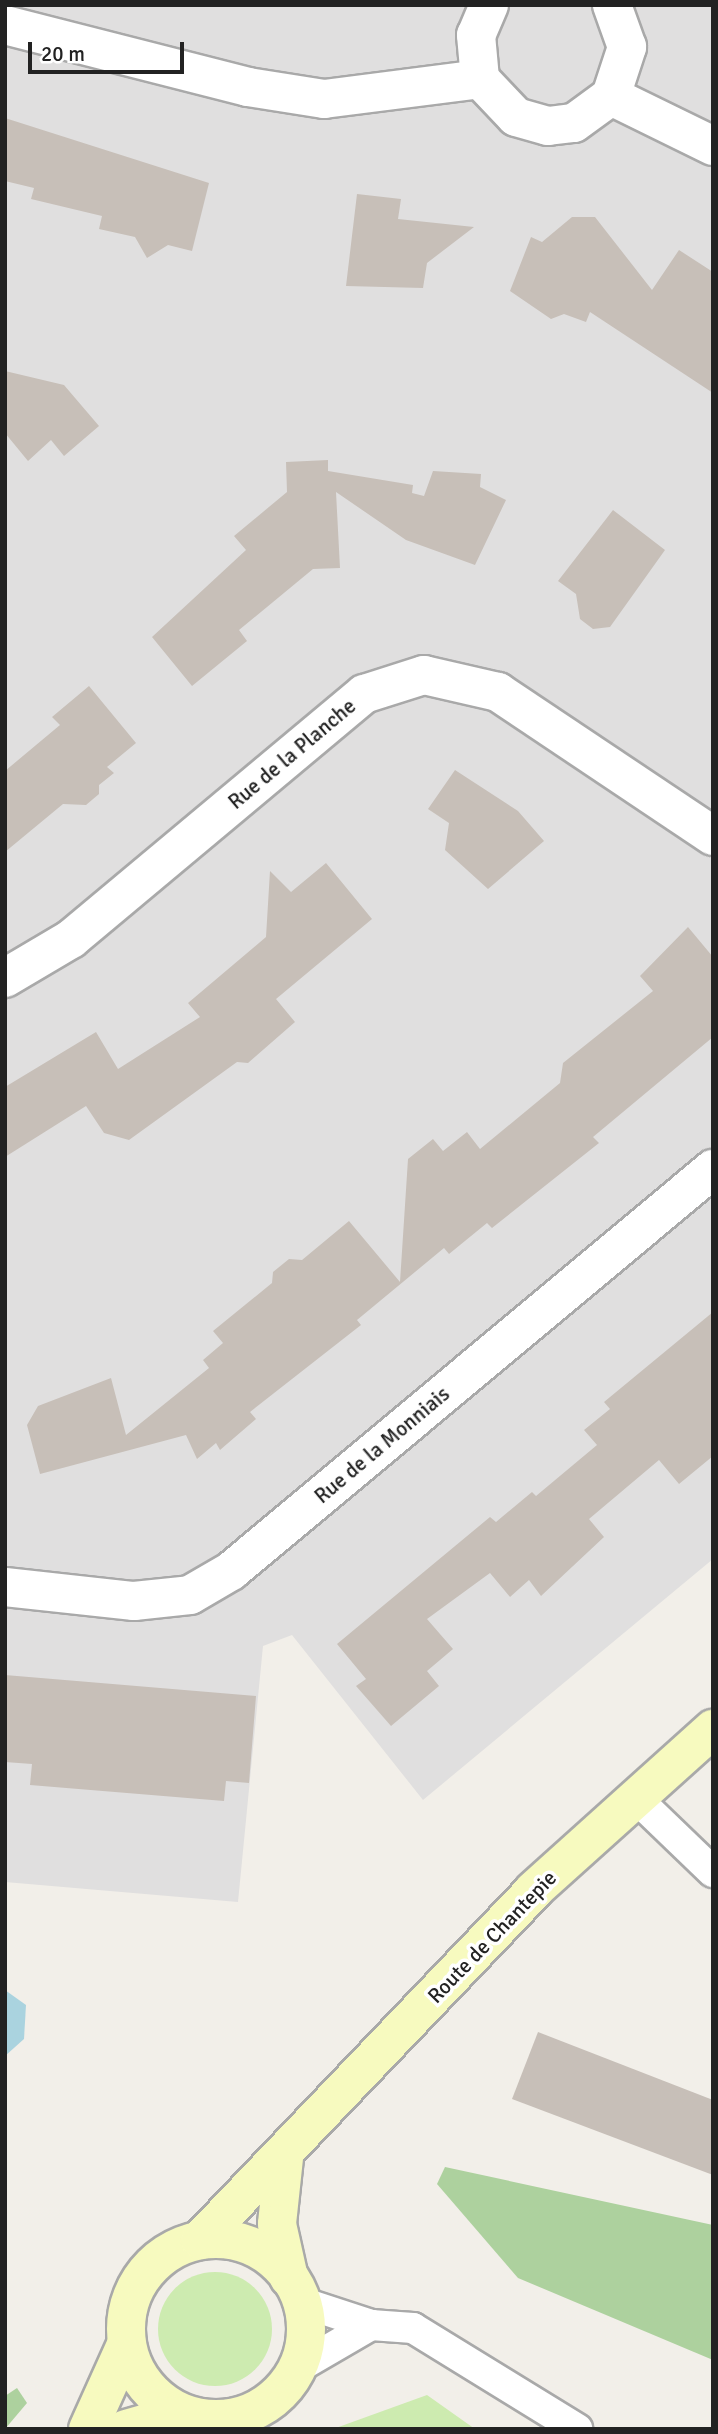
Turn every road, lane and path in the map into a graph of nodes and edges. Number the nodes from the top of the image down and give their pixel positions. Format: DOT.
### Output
graph roads {
  1 [pos="489,5"];
  2 [pos="612,5"];
  3 [pos="5,26"];
  4 [pos="480,79"];
  5 [pos="611,96"];
  6 [pos="713,146"];
  7 [pos="713,836"];
  8 [pos="5,978"];
  9 [pos="713,1169"];
  10 [pos="5,1587"];
  11 [pos="713,1729"];
  12 [pos="636,1798"];
  13 [pos="713,1872"];
  14 [pos="284,2158"];
  15 [pos="200,2240"];
  16 [pos="295,2290"];
  17 [pos="370,2325"];
  18 [pos="127,2345"];
  19 [pos="297,2368"];
  20 [pos="182,2413"];
  21 [pos="88,2429"];
  22 [pos="126,2429"];
  23 [pos="577,2429"];
  1 -- 4 [label="street"];
  2 -- 5 [label="street"];
  3 -- 4 [label="street"];
  4 -- 5 [label="street"];
  5 -- 6 [label="street"];
  7 -- 8 [label="street, Rue de la Planche"];
  9 -- 10 [label="street, Rue de la Monniais"];
  11 -- 12 [label="street, Route de Chantepie"];
  12 -- 13 [label="lane"];
  12 -- 14 [label="street, Route de Chantepie"];
  14 -- 15 [label="street, Route de Chantepie"];
  14 -- 16 [label="street"];
  15 -- 16 [label="street"];
  15 -- 18 [label="street"];
  16 -- 17 [label="lane"];
  16 -- 19 [label="street"];
  17 -- 19 [label="lane"];
  17 -- 23 [label="lane"];
  18 -- 20 [label="street"];
  18 -- 21 [label="street"];
  19 -- 20 [label="street"];
  20 -- 22 [label="street"];
}
